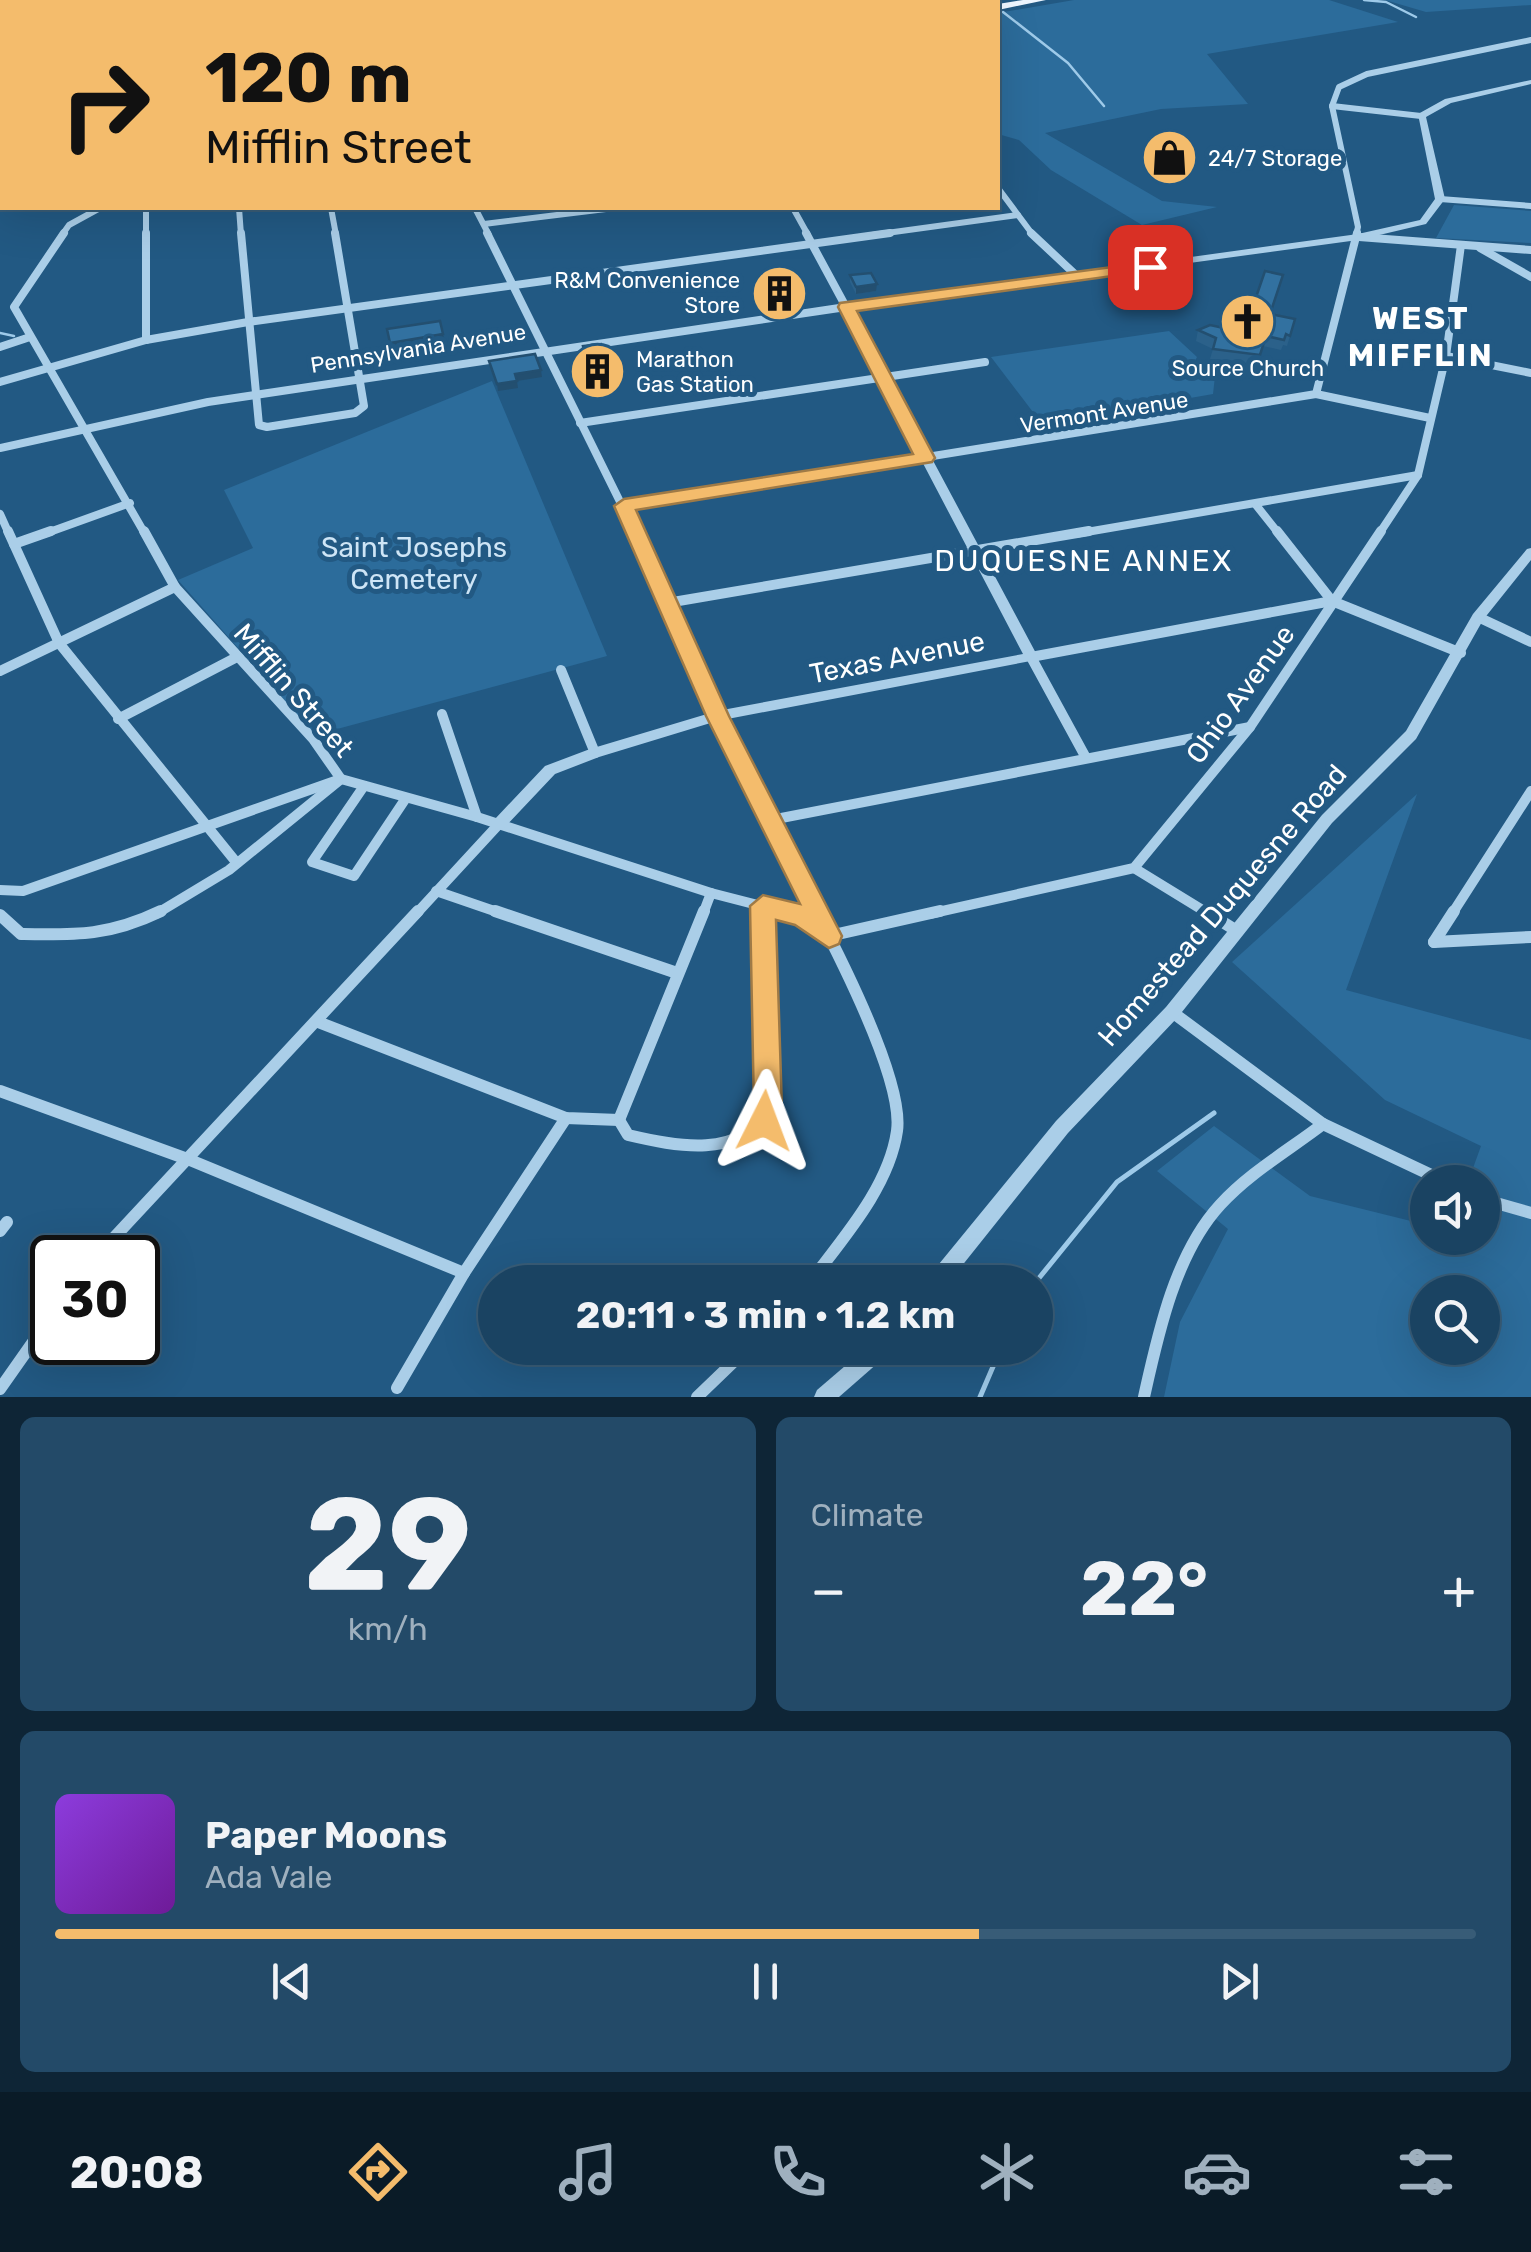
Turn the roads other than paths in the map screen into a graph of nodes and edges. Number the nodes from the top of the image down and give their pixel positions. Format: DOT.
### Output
graph roads {
  1 [pos="1041,0"];
  2 [pos="1000,7"];
  3 [pos="1531,40"];
  4 [pos="1531,82"];
  5 [pos="1332,106"];
  6 [pos="1422,116"];
  7 [pos="1000,191"];
  8 [pos="1440,198"];
  9 [pos="1531,206"];
  10 [pos="96,210"];
  11 [pos="146,210"];
  12 [pos="239,210"];
  13 [pos="331,210"];
  14 [pos="475,210"];
  15 [pos="598,210"];
  16 [pos="794,210"];
  17 [pos="1018,215"];
  18 [pos="484,224"];
  19 [pos="1358,237"];
  20 [pos="811,242"];
  21 [pos="1461,245"];
  22 [pos="1476,246"];
  23 [pos="1531,250"];
  24 [pos="1078,277"];
  25 [pos="1531,277"];
  26 [pos="513,282"];
  27 [pos="846,307"];
  28 [pos="350,308"];
  29 [pos="248,322"];
  30 [pos="30,337"];
  31 [pos="146,340"];
  32 [pos="0,348"];
  33 [pos="543,348"];
  34 [pos="1446,356"];
  35 [pos="984,362"];
  36 [pos="51,367"];
  37 [pos="1531,374"];
  38 [pos="358,378"];
  39 [pos="882,378"];
  40 [pos="0,382"];
  41 [pos="1316,394"];
  42 [pos="253,395"];
  43 [pos="1430,418"];
  44 [pos="580,423"];
  45 [pos="84,424"];
  46 [pos="0,448"];
  47 [pos="925,458"];
  48 [pos="1418,475"];
  49 [pos="130,503"];
  50 [pos="1256,504"];
  51 [pos="624,506"];
  52 [pos="0,514"];
  53 [pos="14,544"];
  54 [pos="976,552"];
  55 [pos="1531,552"];
  56 [pos="175,588"];
  57 [pos="1332,601"];
  58 [pos="667,604"];
  59 [pos="1478,617"];
  60 [pos="59,642"];
  61 [pos="1531,642"];
  62 [pos="1461,654"];
  63 [pos="237,657"];
  64 [pos="1030,657"];
  65 [pos="561,670"];
  66 [pos="0,671"];
  67 [pos="442,714"];
  68 [pos="718,716"];
  69 [pos="118,720"];
  70 [pos="1250,726"];
  71 [pos="595,753"];
  72 [pos="1085,756"];
  73 [pos="341,779"];
  74 [pos="364,786"];
  75 [pos="1531,791"];
  76 [pos="406,798"];
  77 [pos="477,817"];
  78 [pos="771,820"];
  79 [pos="499,824"];
  80 [pos="206,830"];
  81 [pos="236,862"];
  82 [pos="1134,868"];
  83 [pos="0,890"];
  84 [pos="436,891"];
  85 [pos="711,893"];
  86 [pos="763,906"];
  87 [pos="0,915"];
  88 [pos="1237,931"];
  89 [pos="829,936"];
  90 [pos="1531,937"];
  91 [pos="677,973"];
  92 [pos="1172,1012"];
  93 [pos="318,1022"];
  94 [pos="0,1091"];
  95 [pos="566,1118"];
  96 [pos="619,1120"];
  97 [pos="1323,1124"];
  98 [pos="190,1160"];
  99 [pos="1410,1165"];
  100 [pos="1500,1204"];
  101 [pos="1531,1213"];
  102 [pos="117,1235"];
  103 [pos="823,1265"];
  104 [pos="951,1265"];
  105 [pos="464,1273"];
  106 [pos="30,1346"];
  107 [pos="730,1365"];
  108 [pos="861,1365"];
  109 [pos="398,1388"];
  110 [pos="0,1389"];
  111 [pos="697,1397"];
  112 [pos="824,1397"];
  113 [pos="1144,1397"];
  1 -- 2 [label="main road"];
  3 -- 5 [label="street"];
  4 -- 6 [label="street"];
  5 -- 6 [label="street"];
  5 -- 19 [label="street"];
  6 -- 8 [label="street"];
  7 -- 17 [label="street"];
  8 -- 9 [label="street"];
  8 -- 19 [label="street, Pennsylvania Avenue"];
  10 -- 30 [label="street, Mifflin Street"];
  11 -- 31 [label="street"];
  12 -- 29 [label="street"];
  13 -- 28 [label="street"];
  14 -- 18 [label="street"];
  15 -- 18 [label="street"];
  16 -- 20 [label="street"];
  17 -- 20 [label="street"];
  17 -- 24 [label="street"];
  18 -- 26 [label="street"];
  19 -- 21 [label="street"];
  19 -- 24 [label="street, Pennsylvania Avenue"];
  19 -- 41 [label="street"];
  20 -- 26 [label="street"];
  20 -- 27 [label="street"];
  21 -- 22 [label="street"];
  21 -- 34 [label="street, Ohio Avenue"];
  22 -- 23 [label="street"];
  22 -- 25 [label="street"];
  24 -- 27 [label="street, Pennsylvania Avenue"];
  26 -- 28 [label="street"];
  26 -- 33 [label="street"];
  27 -- 33 [label="street, Pennsylvania Avenue"];
  27 -- 39 [label="street"];
  28 -- 29 [label="street"];
  28 -- 38 [label="street"];
  29 -- 31 [label="street"];
  29 -- 42 [label="street"];
  30 -- 32 [label="street"];
  30 -- 36 [label="street, Mifflin Street"];
  31 -- 36 [label="street"];
  33 -- 38 [label="street, Pennsylvania Avenue"];
  33 -- 44 [label="street"];
  34 -- 37 [label="street"];
  34 -- 43 [label="street, Ohio Avenue"];
  35 -- 39 [label="street"];
  36 -- 40 [label="street"];
  36 -- 45 [label="street, Mifflin Street"];
  38 -- 42 [label="street, Pennsylvania Avenue"];
  38 -- 42 [label="street"];
  39 -- 44 [label="street"];
  39 -- 47 [label="street"];
  41 -- 43 [label="street"];
  41 -- 47 [label="street, Vermont Avenue"];
  42 -- 45 [label="street, Pennsylvania Avenue"];
  43 -- 48 [label="street, Ohio Avenue"];
  44 -- 51 [label="street"];
  45 -- 46 [label="street, Pennsylvania Avenue"];
  45 -- 49 [label="street, Mifflin Street"];
  47 -- 51 [label="street, Vermont Avenue"];
  47 -- 54 [label="street"];
  48 -- 50 [label="street"];
  48 -- 57 [label="street, Ohio Avenue"];
  49 -- 53 [label="street"];
  49 -- 56 [label="street, Mifflin Street"];
  50 -- 54 [label="street"];
  50 -- 57 [label="street"];
  51 -- 58 [label="street"];
  52 -- 53 [label="street"];
  53 -- 60 [label="street"];
  54 -- 58 [label="street"];
  54 -- 64 [label="street"];
  55 -- 59 [label="street, Homestead Duquesne Road"];
  56 -- 60 [label="street"];
  56 -- 63 [label="street, Mifflin Street"];
  57 -- 62 [label="street"];
  57 -- 64 [label="street, Texas Avenue"];
  57 -- 70 [label="street, Ohio Avenue"];
  58 -- 68 [label="street"];
  59 -- 61 [label="street"];
  59 -- 62 [label="street, Homestead Duquesne Road"];
  60 -- 66 [label="street"];
  60 -- 69 [label="street"];
  62 -- 88 [label="street, Homestead Duquesne Road"];
  63 -- 69 [label="street"];
  63 -- 73 [label="street, Mifflin Street"];
  64 -- 68 [label="street, Texas Avenue"];
  64 -- 72 [label="street"];
  65 -- 71 [label="street"];
  67 -- 77 [label="street"];
  68 -- 71 [label="street, Texas Avenue"];
  68 -- 78 [label="street"];
  69 -- 80 [label="street"];
  70 -- 72 [label="street"];
  70 -- 82 [label="street, Ohio Avenue"];
  71 -- 79 [label="street, Texas Avenue"];
  72 -- 78 [label="street"];
  73 -- 74 [label="street, Mifflin Street"];
  73 -- 80 [label="street"];
  73 -- 81 [label="street"];
  74 -- 76 [label="street, Mifflin Street"];
  74 -- 76 [label="street"];
  75 -- 90 [label="street"];
  76 -- 77 [label="street, Mifflin Street"];
  77 -- 79 [label="street, Mifflin Street"];
  78 -- 89 [label="street"];
  79 -- 84 [label="street"];
  79 -- 85 [label="street, Mifflin Street"];
  80 -- 81 [label="street"];
  80 -- 83 [label="street"];
  81 -- 87 [label="street"];
  82 -- 88 [label="street"];
  82 -- 89 [label="street"];
  84 -- 91 [label="street"];
  84 -- 93 [label="street"];
  85 -- 86 [label="street, Mifflin Street"];
  85 -- 91 [label="street"];
  86 -- 89 [label="street, Mifflin Street"];
  86 -- 96 [label="street"];
  88 -- 92 [label="street, Homestead Duquesne Road"];
  89 -- 103 [label="street"];
  91 -- 96 [label="street"];
  92 -- 97 [label="street"];
  92 -- 104 [label="street, Homestead Duquesne Road"];
  93 -- 95 [label="street"];
  93 -- 98 [label="street"];
  94 -- 98 [label="street"];
  95 -- 96 [label="street"];
  95 -- 105 [label="street"];
  97 -- 99 [label="street"];
  97 -- 113 [label="street"];
  98 -- 102 [label="street"];
  98 -- 105 [label="street"];
  100 -- 101 [label="street"];
  105 -- 109 [label="street"];
  106 -- 110 [label="street"];
  107 -- 111 [label="street"];
  108 -- 112 [label="street"];
}
